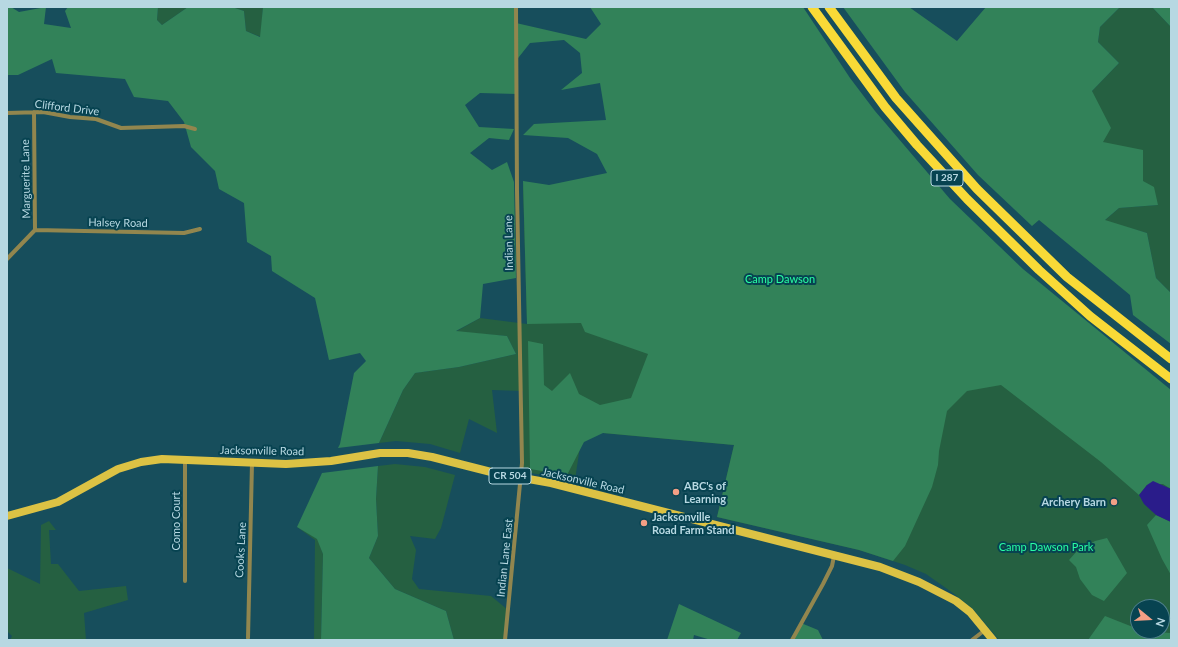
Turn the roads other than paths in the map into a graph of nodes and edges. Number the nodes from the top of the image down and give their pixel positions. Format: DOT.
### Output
graph roads {
  1 [pos="516,7"];
  2 [pos="812,7"];
  3 [pos="829,7"];
  4 [pos="34,112"];
  5 [pos="7,113"];
  6 [pos="195,129"];
  7 [pos="200,229"];
  8 [pos="35,230"];
  9 [pos="7,259"];
  10 [pos="1171,359"];
  11 [pos="1171,379"];
  12 [pos="185,460"];
  13 [pos="252,462"];
  14 [pos="522,478"];
  15 [pos="7,516"];
  16 [pos="834,556"];
  17 [pos="185,581"];
  18 [pos="986,630"];
  19 [pos="248,638"];
  20 [pos="505,640"];
  21 [pos="792,640"];
  22 [pos="972,640"];
  23 [pos="993,640"];
  1 -- 14 [label="street, Indian Lane"];
  2 -- 11 [label="highway, I 287"];
  3 -- 10 [label="highway, I 287"];
  4 -- 5 [label="street, Clifford Drive"];
  4 -- 6 [label="street, Clifford Drive"];
  4 -- 8 [label="street, Marguerite Lane"];
  7 -- 8 [label="street, Halsey Road"];
  8 -- 9 [label="street, Marguerite Lane"];
  12 -- 13 [label="main road, Jacksonville Road / CR 504"];
  12 -- 15 [label="main road, Jacksonville Road / CR 504"];
  12 -- 17 [label="street, Como Court"];
  13 -- 14 [label="main road, Jacksonville Road / CR 504"];
  13 -- 19 [label="street, Cooks Lane"];
  14 -- 16 [label="main road, Jacksonville Road / CR 504"];
  14 -- 20 [label="street, Indian Lane East"];
  16 -- 18 [label="main road, Jacksonville Road / CR 504"];
  16 -- 21 [label="street"];
  18 -- 22 [label="street"];
  18 -- 23 [label="main road, Jacksonville Road / CR 504"];
}
